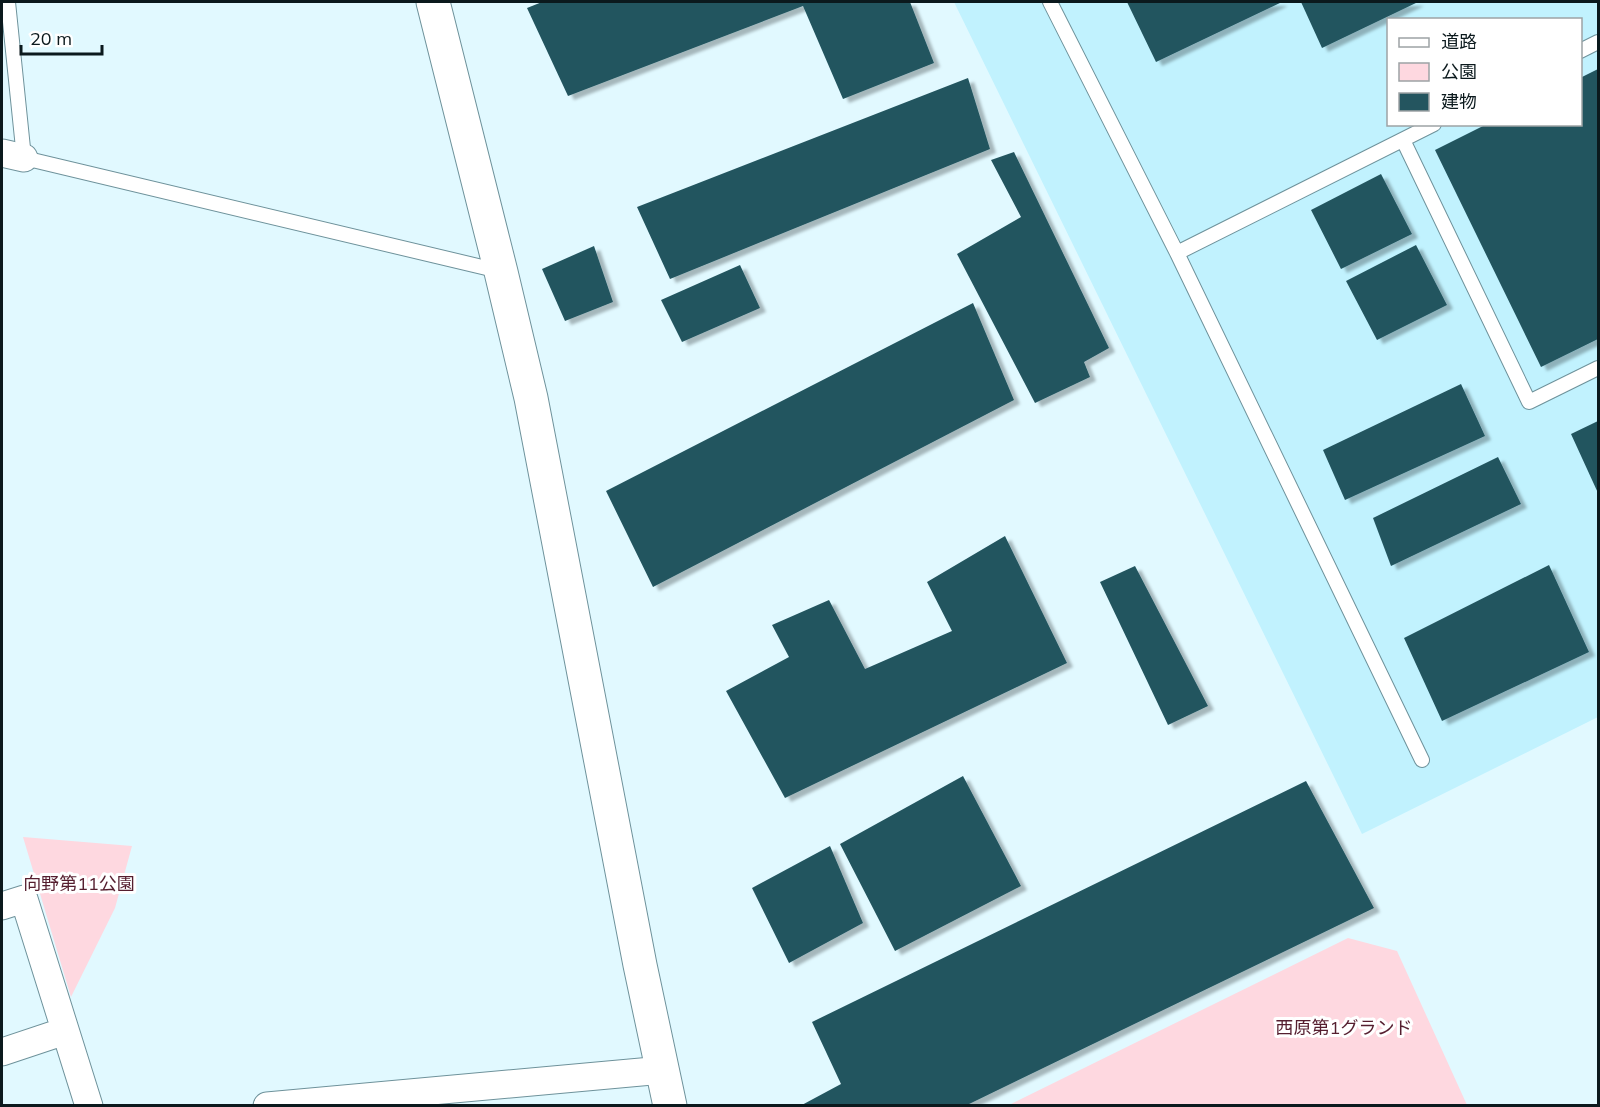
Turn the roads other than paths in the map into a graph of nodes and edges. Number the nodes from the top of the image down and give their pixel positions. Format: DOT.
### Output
graph roads {
  1 [pos="8,2"];
  2 [pos="433,2"];
  3 [pos="1050,2"];
  4 [pos="1599,42"];
  5 [pos="1582,50"];
  6 [pos="1430,126"];
  7 [pos="1403,140"];
  8 [pos="13,156"];
  9 [pos="1177,253"];
  10 [pos="501,272"];
  11 [pos="1599,368"];
  12 [pos="1422,760"];
  13 [pos="2,906"];
  14 [pos="65,1031"];
  15 [pos="2,1052"];
  16 [pos="663,1070"];
  17 [pos="89,1106"];
  18 [pos="267,1106"];
  19 [pos="670,1106"];
  1 -- 8 [label="lane"];
  2 -- 10 [label="street"];
  3 -- 9 [label="lane"];
  4 -- 5 [label="lane"];
  6 -- 7 [label="lane"];
  7 -- 9 [label="lane"];
  7 -- 11 [label="lane"];
  8 -- 10 [label="lane"];
  9 -- 12 [label="lane"];
  10 -- 16 [label="street"];
  13 -- 14 [label="street"];
  14 -- 15 [label="street"];
  14 -- 17 [label="street"];
  16 -- 18 [label="street"];
  16 -- 19 [label="street"];
}
